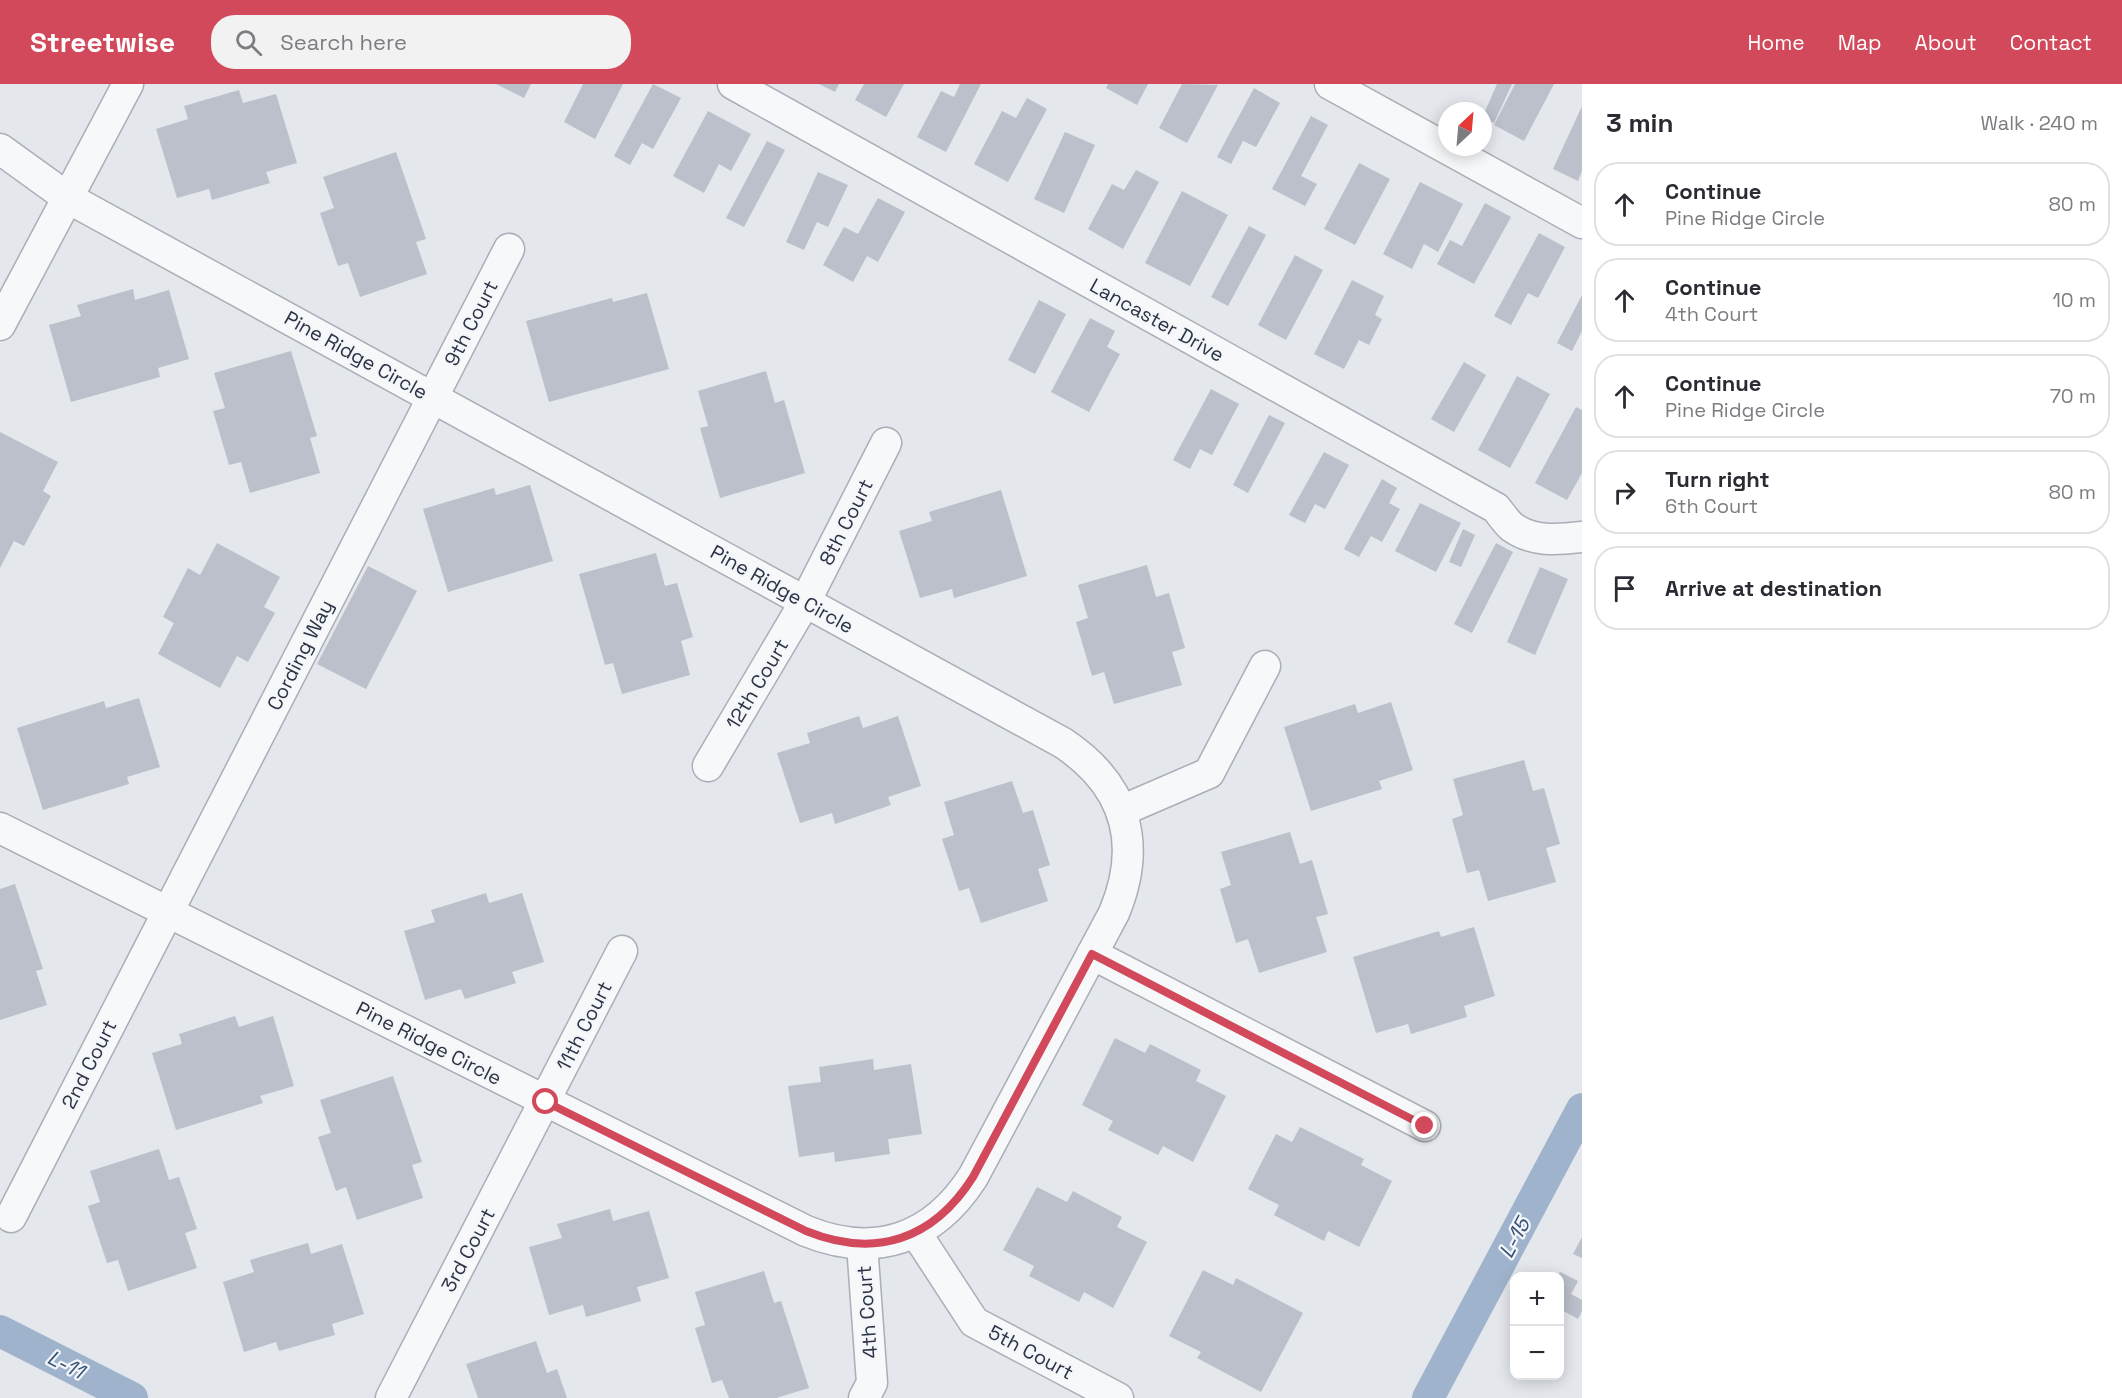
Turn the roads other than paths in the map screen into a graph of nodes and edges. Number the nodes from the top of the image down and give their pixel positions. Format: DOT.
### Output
graph roads {
  1 [pos="128,84"];
  2 [pos="733,84"];
  3 [pos="1330,84"];
  4 [pos="0,149"];
  5 [pos="68,198"];
  6 [pos="1582,223"];
  7 [pos="509,249"];
  8 [pos="0,325"];
  9 [pos="432,398"];
  10 [pos="886,443"];
  11 [pos="1582,537"];
  12 [pos="805,602"];
  13 [pos="1265,666"];
  14 [pos="708,766"];
  15 [pos="1121,811"];
  16 [pos="0,828"];
  17 [pos="168,912"];
  18 [pos="622,951"];
  19 [pos="1092,954"];
  20 [pos="546,1102"];
  21 [pos="1425,1126"];
  22 [pos="11,1217"];
  23 [pos="916,1233"];
  24 [pos="862,1244"];
  25 [pos="391,1398"];
  26 [pos="864,1398"];
  27 [pos="1118,1398"];
  1 -- 5 [label="street"];
  2 -- 11 [label="street, Lancaster Drive"];
  3 -- 6 [label="street"];
  4 -- 5 [label="street, Pine Ridge Circle"];
  5 -- 8 [label="street"];
  5 -- 9 [label="street, Pine Ridge Circle"];
  7 -- 9 [label="street, 9th Court"];
  9 -- 12 [label="street, Pine Ridge Circle"];
  9 -- 17 [label="street, Cording Way"];
  10 -- 12 [label="street, 8th Court"];
  12 -- 14 [label="street, 12th Court"];
  12 -- 15 [label="street, Pine Ridge Circle"];
  13 -- 15 [label="street"];
  15 -- 19 [label="street, Pine Ridge Circle"];
  16 -- 17 [label="street, Pine Ridge Circle"];
  17 -- 20 [label="street, Pine Ridge Circle"];
  17 -- 22 [label="street, 2nd Court"];
  18 -- 20 [label="street, 11th Court"];
  19 -- 21 [label="street"];
  19 -- 23 [label="street, Pine Ridge Circle"];
  20 -- 24 [label="street, Pine Ridge Circle"];
  20 -- 25 [label="street, 3rd Court"];
  23 -- 24 [label="street, 4th Court"];
  23 -- 27 [label="street, 5th Court"];
  24 -- 26 [label="street, 4th Court"];
}
